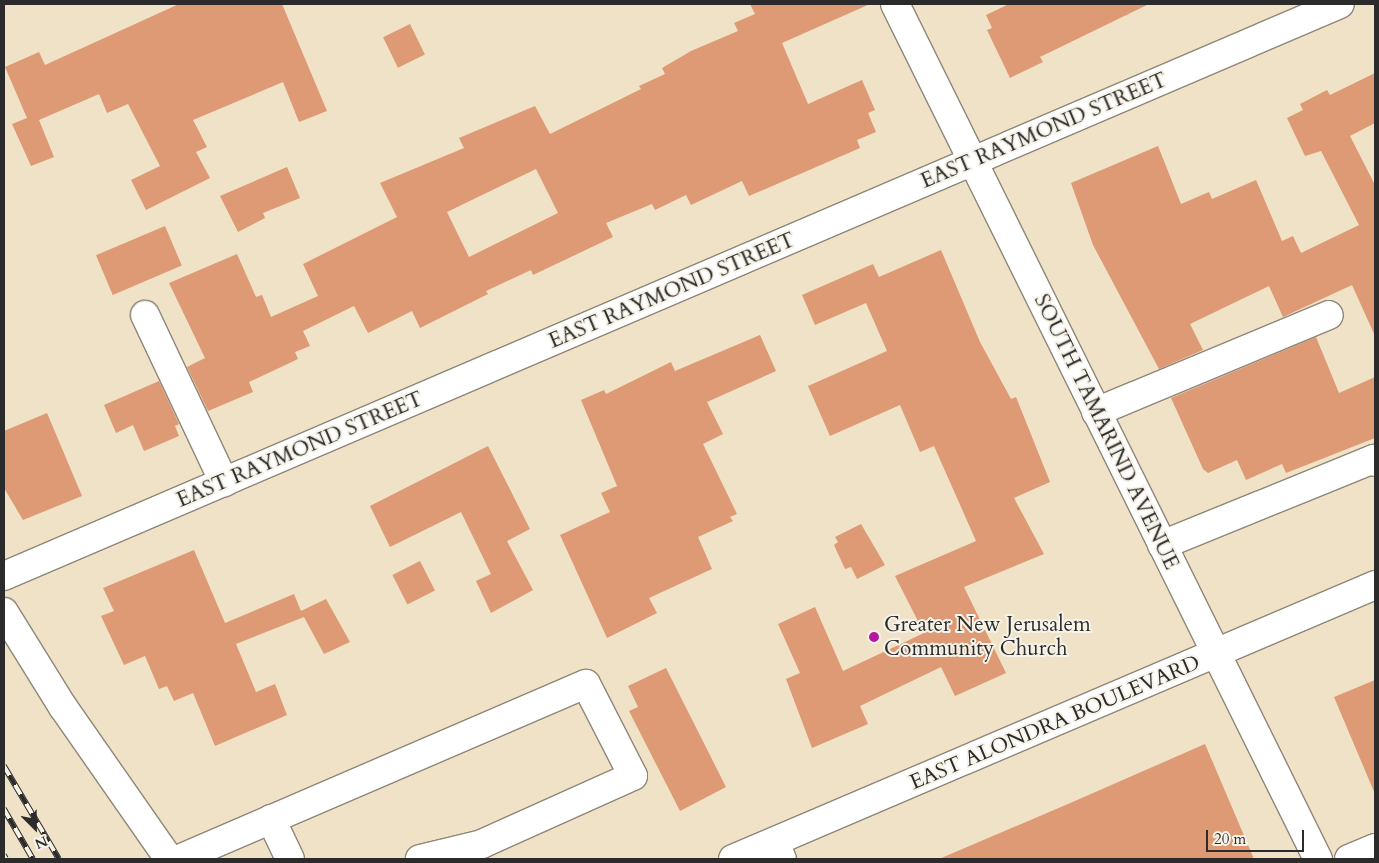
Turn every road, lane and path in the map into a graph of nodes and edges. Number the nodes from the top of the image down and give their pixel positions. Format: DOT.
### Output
graph roads {
  1 [pos="895,4"];
  2 [pos="1340,4"];
  3 [pos="973,162"];
  4 [pos="145,315"];
  5 [pos="1329,315"];
  6 [pos="1096,412"];
  7 [pos="1375,462"];
  8 [pos="224,482"];
  9 [pos="1162,545"];
  10 [pos="4,576"];
  11 [pos="1375,585"];
  12 [pos="4,612"];
  13 [pos="1217,654"];
  14 [pos="281,814"];
  15 [pos="1375,848"];
  16 [pos="779,850"];
  17 [pos="485,852"];
  18 [pos="169,859"];
  19 [pos="179,859"];
  20 [pos="290,859"];
  21 [pos="420,859"];
  22 [pos="733,859"];
  23 [pos="1318,859"];
  24 [pos="1349,859"];
  1 -- 3 [label="street, SOUTH TAMARIND AVENUE"];
  2 -- 3 [label="street, EAST RAYMOND STREET"];
  3 -- 6 [label="street, SOUTH TAMARIND AVENUE"];
  3 -- 8 [label="street, EAST RAYMOND STREET"];
  4 -- 8 [label="street"];
  5 -- 6 [label="street"];
  6 -- 9 [label="street, SOUTH TAMARIND AVENUE"];
  7 -- 9 [label="street"];
  8 -- 10 [label="street, EAST RAYMOND STREET"];
  9 -- 13 [label="street, SOUTH TAMARIND AVENUE"];
  11 -- 13 [label="street, EAST ALONDRA BOULEVARD"];
  12 -- 18 [label="street"];
  13 -- 16 [label="street, EAST ALONDRA BOULEVARD"];
  13 -- 23 [label="street, SOUTH TAMARIND AVENUE"];
  14 -- 17 [label="street"];
  14 -- 19 [label="street"];
  14 -- 20 [label="street"];
  15 -- 24 [label="street"];
  16 -- 22 [label="street, EAST ALONDRA BOULEVARD"];
  17 -- 21 [label="street"];
}
